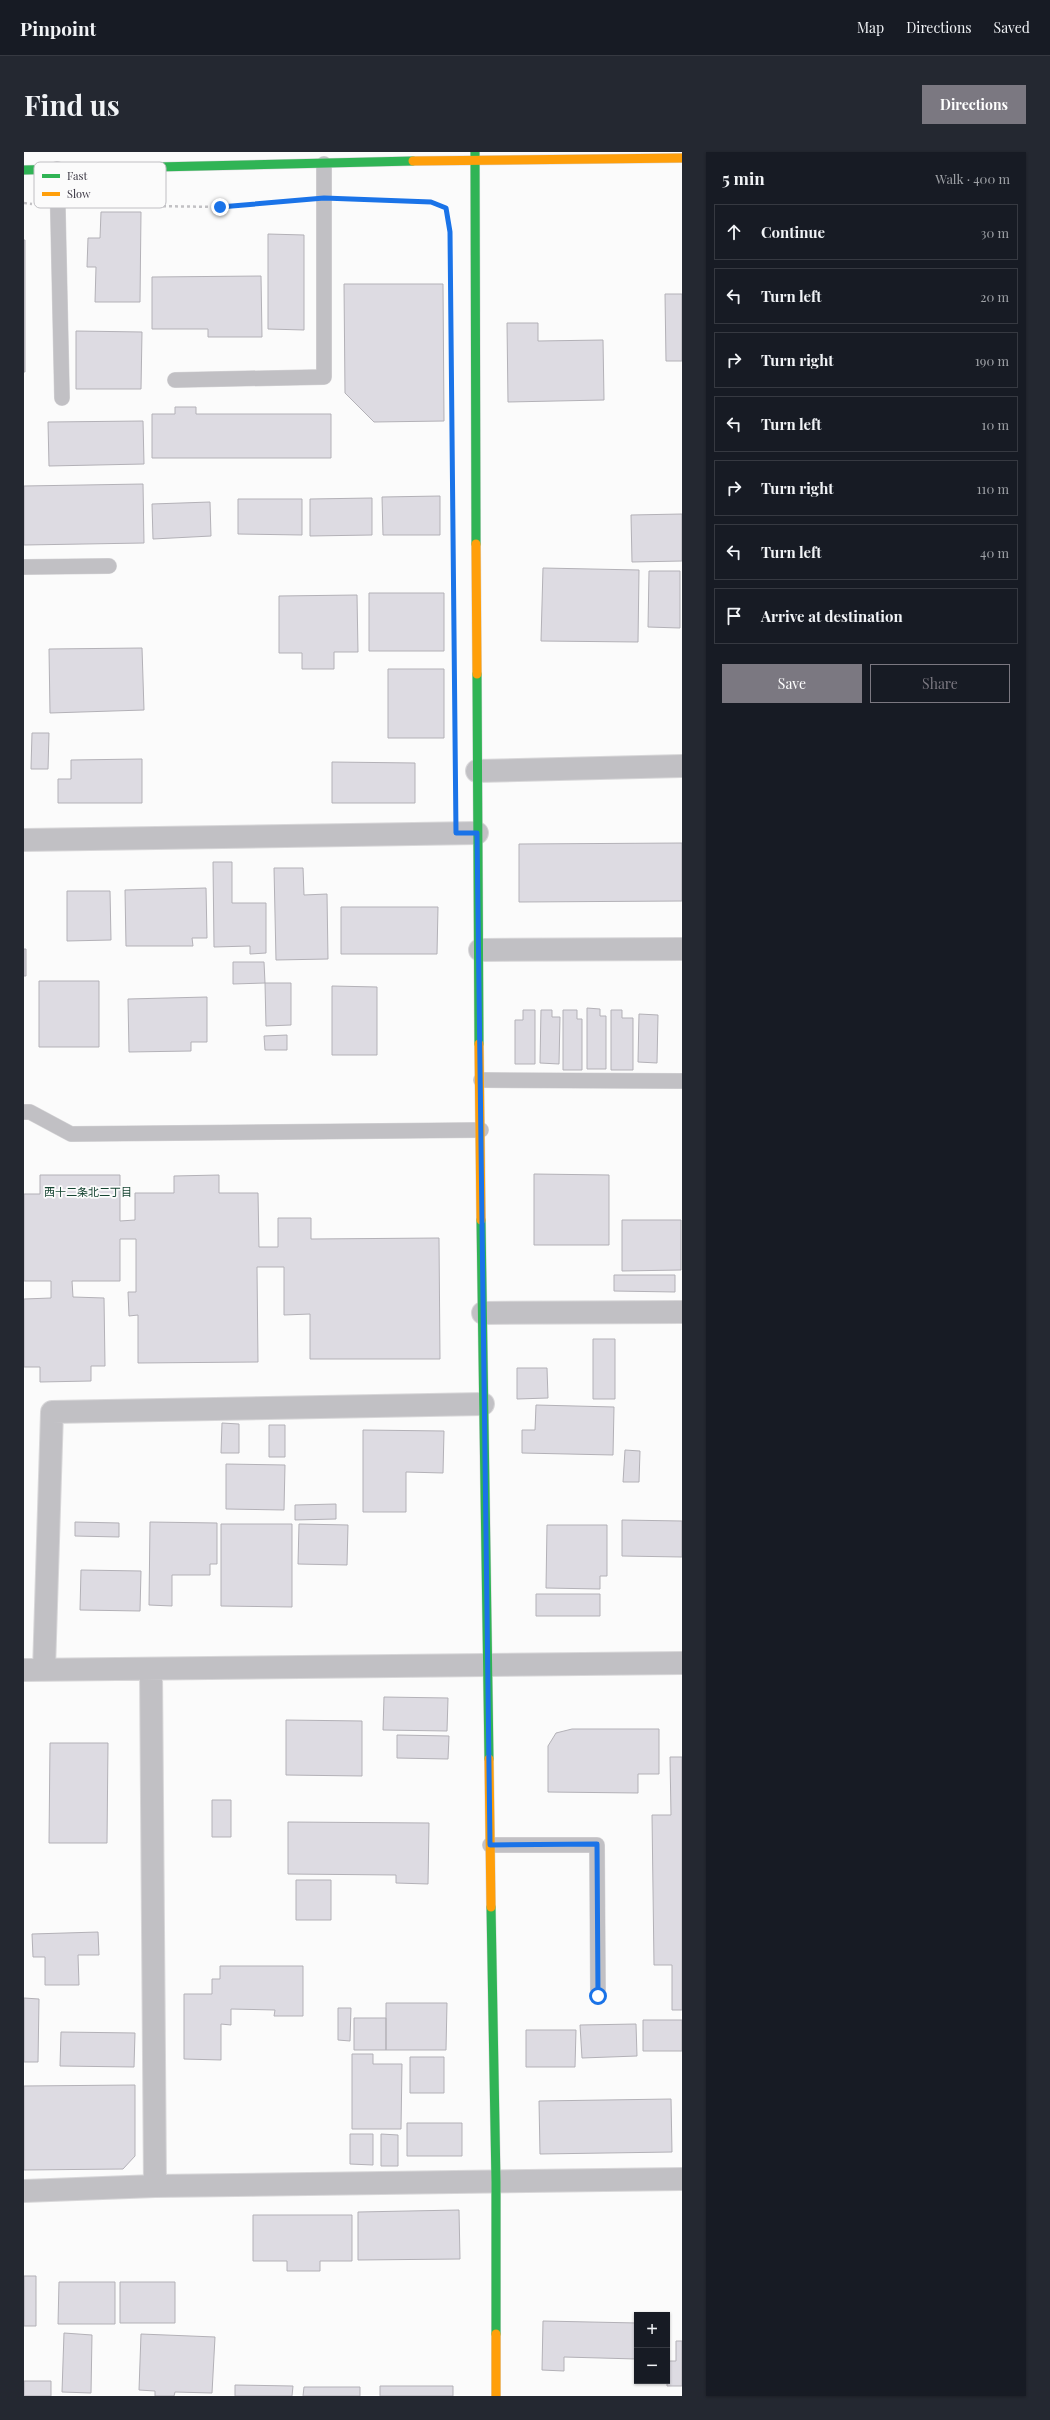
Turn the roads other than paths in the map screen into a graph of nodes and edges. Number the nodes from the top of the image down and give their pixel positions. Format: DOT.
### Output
graph roads {
  1 [pos="475,156"];
  2 [pos="682,158"];
  3 [pos="324,164"];
  4 [pos="166,167"];
  5 [pos="24,170"];
  6 [pos="34,170"];
  7 [pos="58,208"];
  8 [pos="175,380"];
  9 [pos="62,398"];
  10 [pos="109,566"];
  11 [pos="24,567"];
  12 [pos="682,766"];
  13 [pos="477,770"];
  14 [pos="477,833"];
  15 [pos="24,840"];
  16 [pos="682,949"];
  17 [pos="480,950"];
  18 [pos="481,1080"];
  19 [pos="682,1081"];
  20 [pos="24,1112"];
  21 [pos="482,1130"];
  22 [pos="682,1312"];
  23 [pos="483,1313"];
  24 [pos="483,1404"];
  25 [pos="682,1663"];
  26 [pos="486,1666"];
  27 [pos="34,1670"];
  28 [pos="151,1671"];
  29 [pos="490,1845"];
  30 [pos="598,1996"];
  31 [pos="682,2179"];
  32 [pos="496,2182"];
  33 [pos="155,2186"];
  34 [pos="24,2191"];
  35 [pos="496,2396"];
  1 -- 2 [label="main road"];
  1 -- 3 [label="main road"];
  1 -- 13 [label="main road"];
  3 -- 4 [label="main road"];
  3 -- 8 [label="lane"];
  5 -- 6 [label="main road"];
  7 -- 9 [label="lane"];
  10 -- 11 [label="lane"];
  12 -- 13 [label="street"];
  13 -- 14 [label="main road"];
  14 -- 15 [label="street"];
  14 -- 17 [label="main road"];
  16 -- 17 [label="street"];
  17 -- 18 [label="main road"];
  18 -- 19 [label="lane"];
  18 -- 21 [label="main road"];
  20 -- 21 [label="lane"];
  21 -- 23 [label="main road"];
  22 -- 23 [label="street"];
  23 -- 24 [label="main road"];
  24 -- 26 [label="main road"];
  24 -- 27 [label="street"];
  25 -- 26 [label="street"];
  26 -- 28 [label="street"];
  26 -- 29 [label="main road"];
  27 -- 28 [label="street"];
  28 -- 33 [label="street"];
  29 -- 30 [label="lane"];
  29 -- 32 [label="main road"];
  31 -- 32 [label="street"];
  32 -- 33 [label="street"];
  32 -- 35 [label="main road"];
  33 -- 34 [label="street"];
}
